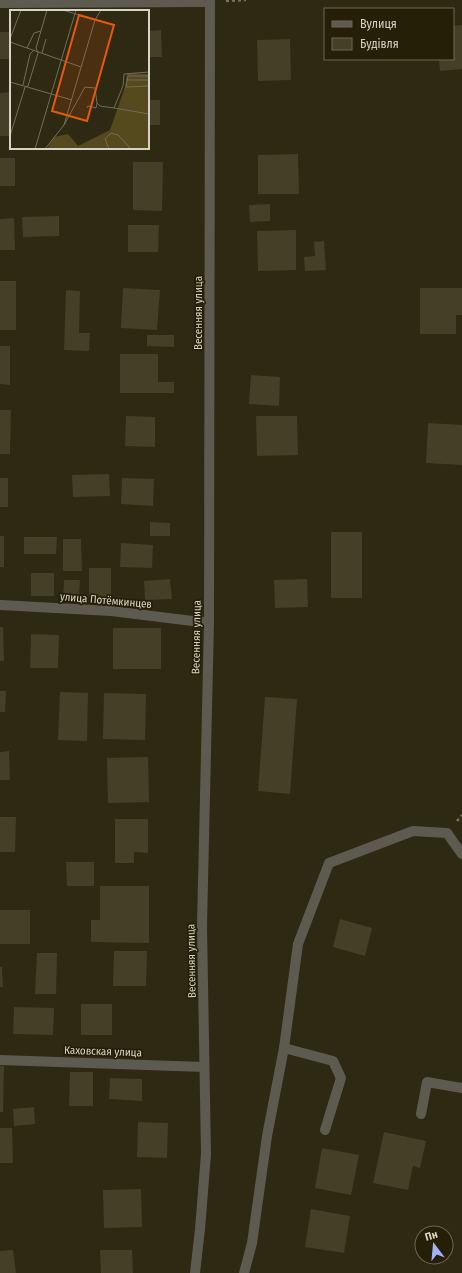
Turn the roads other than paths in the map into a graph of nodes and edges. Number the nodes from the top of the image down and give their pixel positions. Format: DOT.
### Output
graph roads {
  1 [pos="210,1"];
  2 [pos="0,3"];
  3 [pos="0,605"];
  4 [pos="209,623"];
  5 [pos="462,854"];
  6 [pos="284,1048"];
  7 [pos="0,1060"];
  8 [pos="204,1067"];
  9 [pos="462,1088"];
  10 [pos="421,1114"];
  11 [pos="325,1130"];
  12 [pos="195,1273"];
  13 [pos="244,1273"];
  1 -- 2 [label="street"];
  1 -- 4 [label="street, Весенняя улица"];
  3 -- 4 [label="street, улица Потёмкинцев"];
  4 -- 8 [label="street, Весенняя улица"];
  5 -- 6 [label="street"];
  6 -- 11 [label="street"];
  6 -- 13 [label="street"];
  7 -- 8 [label="street, Каховская улица"];
  8 -- 12 [label="street, Весенняя улица"];
  9 -- 10 [label="street"];
}
